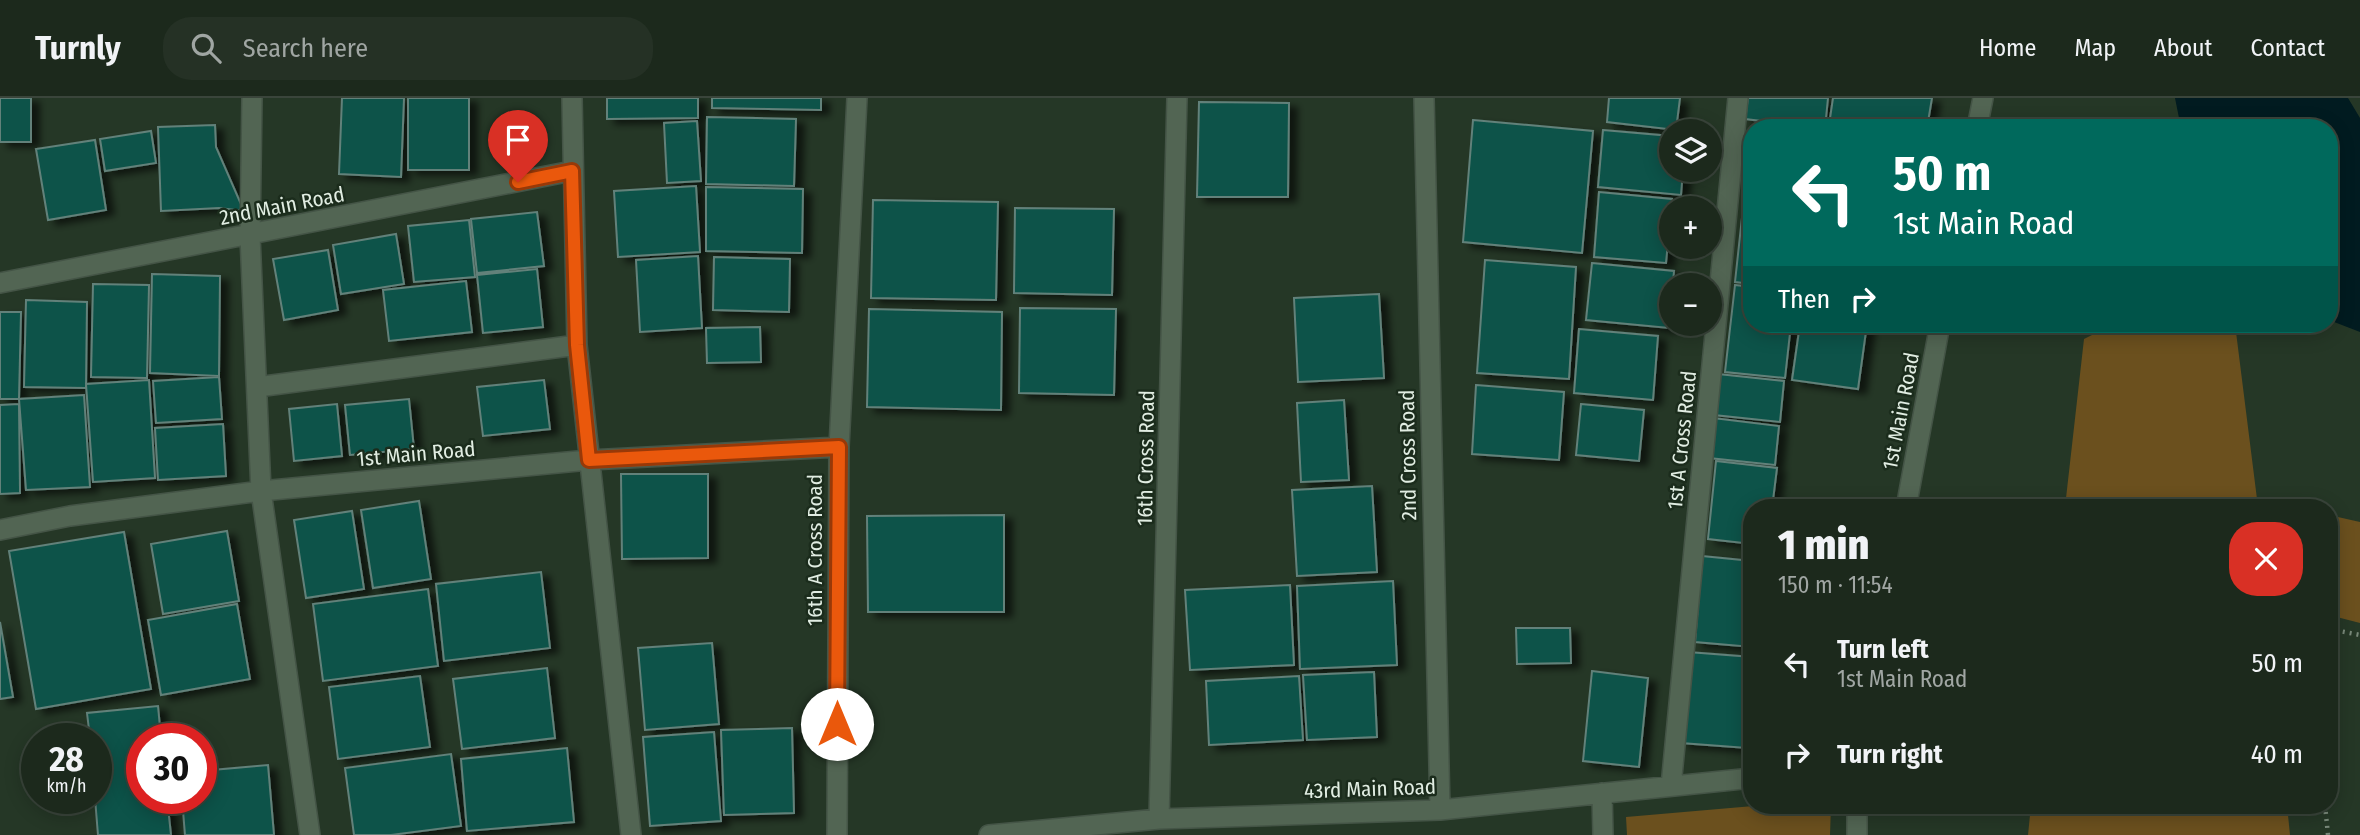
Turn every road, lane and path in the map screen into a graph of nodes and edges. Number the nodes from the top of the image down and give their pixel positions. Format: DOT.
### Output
graph roads {
  1 [pos="251,98"];
  2 [pos="572,98"];
  3 [pos="857,98"];
  4 [pos="1177,98"];
  5 [pos="1423,98"];
  6 [pos="1738,98"];
  7 [pos="1983,98"];
  8 [pos="1979,119"];
  9 [pos="572,171"];
  10 [pos="250,236"];
  11 [pos="0,283"];
  12 [pos="1938,333"];
  13 [pos="577,345"];
  14 [pos="257,387"];
  15 [pos="839,447"];
  16 [pos="589,460"];
  17 [pos="261,492"];
  18 [pos="1908,499"];
  19 [pos="0,530"];
  20 [pos="2338,631"];
  21 [pos="2360,635"];
  22 [pos="1743,779"];
  23 [pos="1671,786"];
  24 [pos="1602,793"];
  25 [pos="1440,810"];
  26 [pos="1857,814"];
  27 [pos="2326,814"];
  28 [pos="1160,818"];
  29 [pos="310,835"];
  30 [pos="631,835"];
  31 [pos="837,835"];
  32 [pos="989,835"];
  33 [pos="1602,835"];
  34 [pos="1857,835"];
  35 [pos="2328,835"];
  1 -- 10 [label="street"];
  2 -- 9 [label="street"];
  3 -- 15 [label="street, 16th A Cross Road"];
  4 -- 28 [label="street, 16th Cross Road"];
  5 -- 25 [label="street, 2nd Cross Road"];
  6 -- 23 [label="street, 1st A Cross Road"];
  7 -- 8 [label="street"];
  9 -- 10 [label="street, 2nd Main Road"];
  9 -- 13 [label="street"];
  10 -- 11 [label="street, 2nd Main Road"];
  10 -- 14 [label="street"];
  12 -- 18 [label="street, 1st Main Road"];
  13 -- 14 [label="street"];
  13 -- 16 [label="street"];
  14 -- 17 [label="street"];
  15 -- 16 [label="street, 1st Main Road"];
  15 -- 31 [label="street, 16th A Cross Road"];
  16 -- 17 [label="street, 1st Main Road"];
  16 -- 30 [label="street"];
  17 -- 19 [label="street, 1st Main Road"];
  17 -- 29 [label="street"];
  20 -- 21 [label="path"];
  22 -- 23 [label="street, 43rd Main Road"];
  23 -- 24 [label="street, 43rd Main Road"];
  24 -- 25 [label="street, 43rd Main Road"];
  24 -- 33 [label="street"];
  25 -- 28 [label="street, 43rd Main Road"];
  26 -- 34 [label="street"];
  27 -- 35 [label="path"];
  28 -- 32 [label="street, 43rd Main Road"];
}
